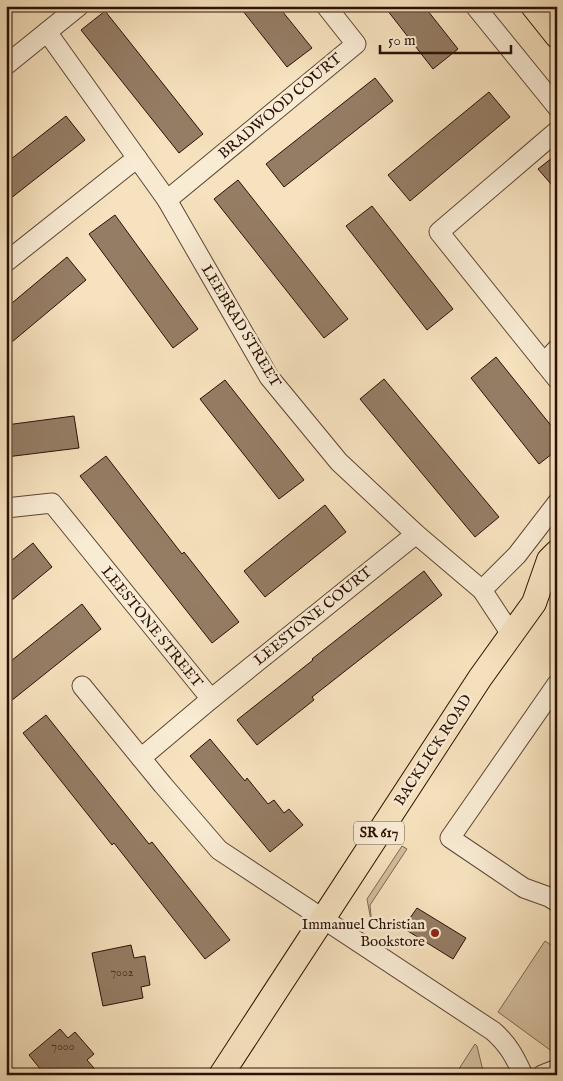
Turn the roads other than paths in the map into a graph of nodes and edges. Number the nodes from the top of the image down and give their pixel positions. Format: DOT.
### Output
graph roads {
  1 [pos="79,6"];
  2 [pos="326,6"];
  3 [pos="475,6"];
  4 [pos="533,6"];
  5 [pos="47,32"];
  6 [pos="557,36"];
  7 [pos="6,65"];
  8 [pos="557,107"];
  9 [pos="557,131"];
  10 [pos="137,158"];
  11 [pos="167,200"];
  12 [pos="6,262"];
  13 [pos="557,349"];
  14 [pos="544,363"];
  15 [pos="557,379"];
  16 [pos="557,503"];
  17 [pos="14,507"];
  18 [pos="6,520"];
  19 [pos="416,534"];
  20 [pos="557,552"];
  21 [pos="482,590"];
  22 [pos="557,591"];
  23 [pos="534,603"];
  24 [pos="511,634"];
  25 [pos="557,684"];
  26 [pos="82,686"];
  27 [pos="210,699"];
  28 [pos="141,758"];
  29 [pos="557,902"];
  30 [pos="323,919"];
  31 [pos="557,1069"];
  32 [pos="221,1075"];
  33 [pos="523,1075"];
  34 [pos="542,1075"];
  1 -- 5 [label="street"];
  2 -- 11 [label="street, BRADWOOD COURT"];
  3 -- 8 [label="street"];
  4 -- 6 [label="main road"];
  5 -- 7 [label="street"];
  5 -- 10 [label="street, LEEBRAD STREET"];
  9 -- 14 [label="street"];
  10 -- 11 [label="street, LEEBRAD STREET"];
  10 -- 12 [label="street"];
  11 -- 19 [label="street, LEEBRAD STREET"];
  13 -- 14 [label="street"];
  14 -- 15 [label="street"];
  16 -- 21 [label="street"];
  17 -- 18 [label="street, LEESTONE STREET"];
  17 -- 27 [label="street, LEESTONE STREET"];
  19 -- 21 [label="street, LEEBRAD STREET"];
  19 -- 27 [label="street, LEESTONE COURT"];
  20 -- 23 [label="main road, BACKLICK ROAD / SR 617"];
  21 -- 24 [label="street, LEEBRAD STREET"];
  22 -- 23 [label="main road, BACKLICK ROAD / SR 617"];
  23 -- 24 [label="main road, BACKLICK ROAD / SR 617"];
  24 -- 30 [label="main road, BACKLICK ROAD / SR 617"];
  25 -- 29 [label="street"];
  26 -- 28 [label="street"];
  27 -- 28 [label="street, LEESTONE STREET"];
  28 -- 30 [label="street"];
  30 -- 32 [label="main road, BACKLICK ROAD / SR 617"];
  30 -- 33 [label="street"];
  31 -- 34 [label="street"];
}
